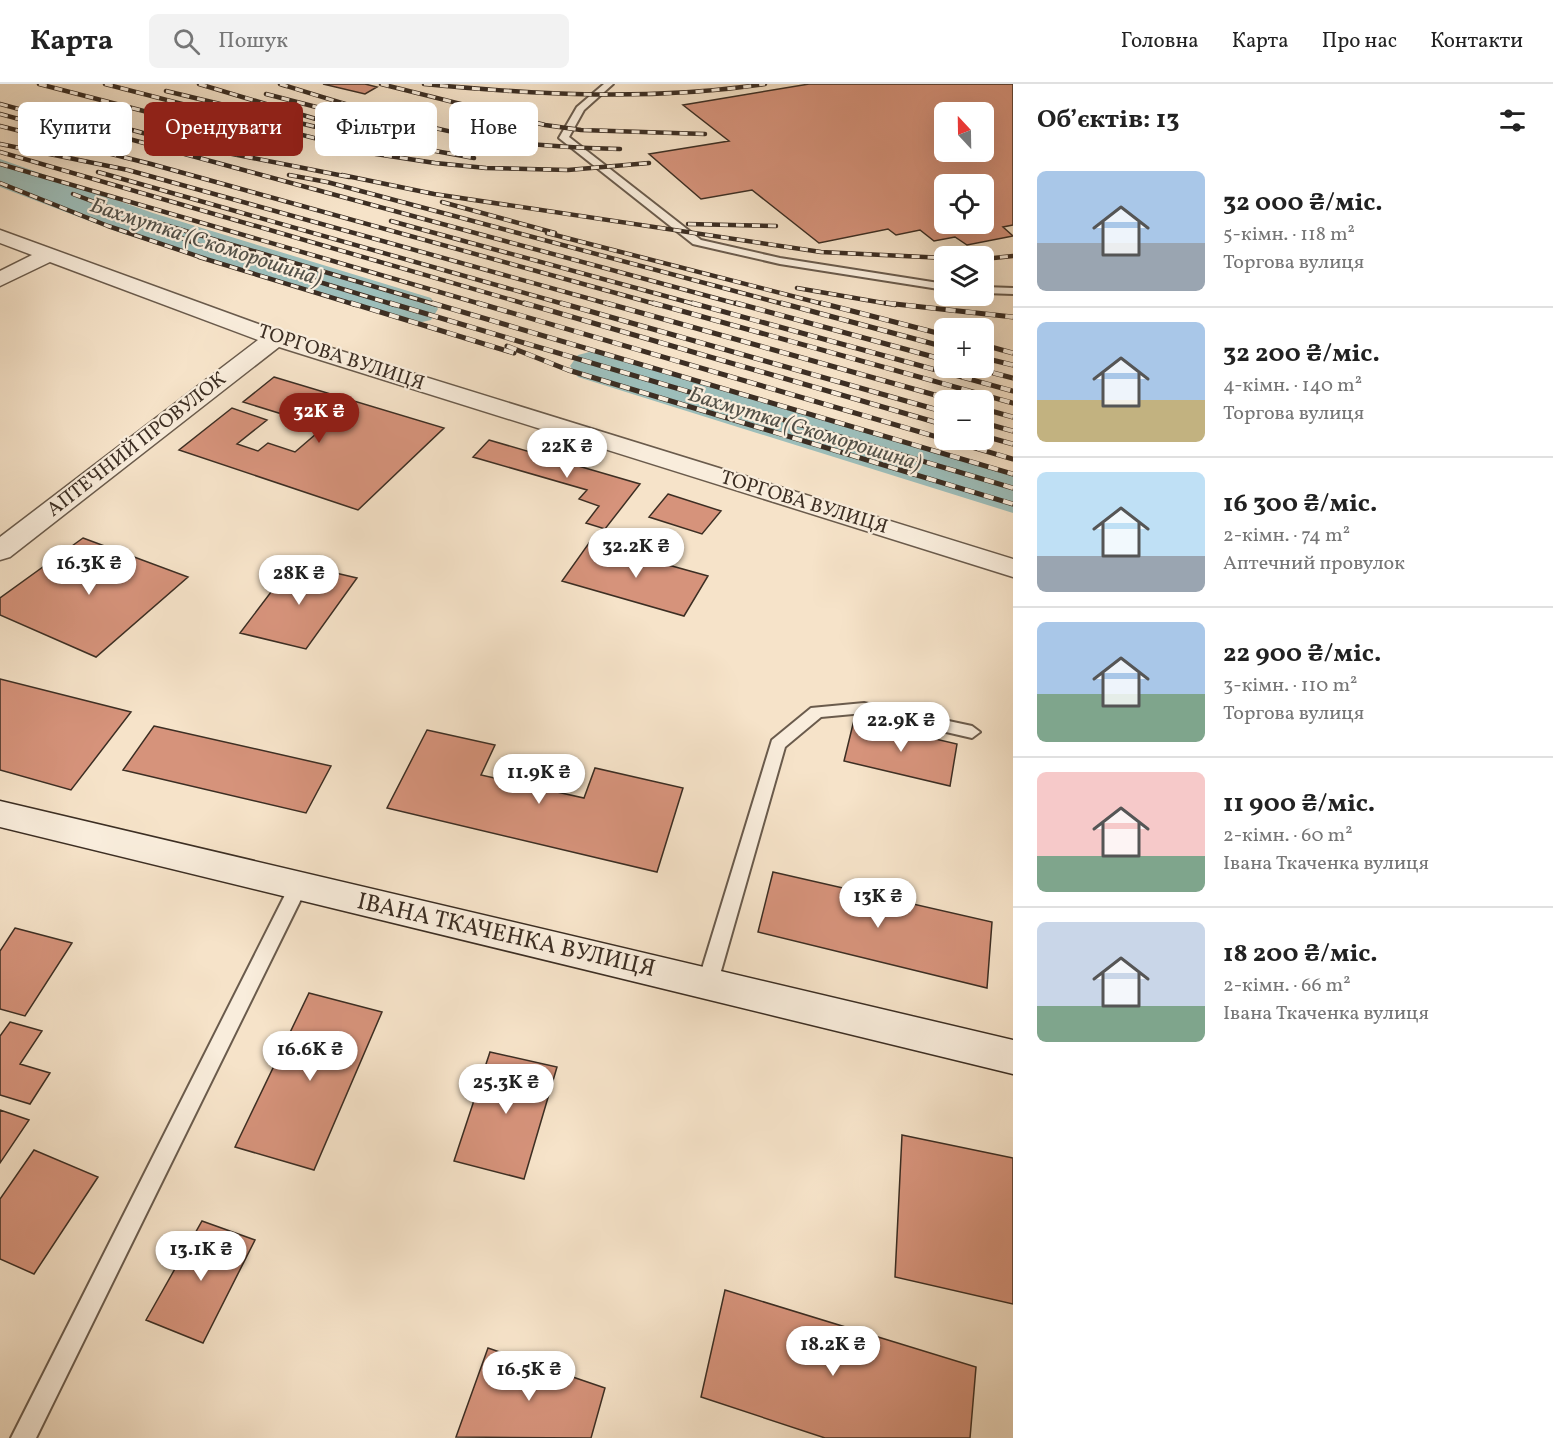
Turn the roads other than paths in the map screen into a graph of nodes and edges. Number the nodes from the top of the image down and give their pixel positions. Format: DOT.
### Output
graph roads {
  1 [pos="609,84"];
  2 [pos="0,236"];
  3 [pos="50,254"];
  4 [pos="0,279"];
  5 [pos="934,285"];
  6 [pos="994,290"];
  7 [pos="1013,291"];
  8 [pos="275,338"];
  9 [pos="0,551"];
  10 [pos="1013,568"];
  11 [pos="972,732"];
  12 [pos="0,814"];
  13 [pos="298,887"];
  14 [pos="707,985"];
  15 [pos="1013,1057"];
  16 [pos="23,1438"];
  1 -- 5 [label="lane"];
  2 -- 3 [label="street, ТОРГОВА ВУЛИЦЯ"];
  3 -- 4 [label="street"];
  3 -- 8 [label="street, ТОРГОВА ВУЛИЦЯ"];
  6 -- 7 [label="lane"];
  8 -- 9 [label="street, АПТЕЧНИЙ ПРОВУЛОК"];
  8 -- 10 [label="street, ТОРГОВА ВУЛИЦЯ"];
  11 -- 14 [label="lane"];
  12 -- 13 [label="street, ІВАНА ТКАЧЕНКА ВУЛИЦЯ"];
  13 -- 14 [label="street, ІВАНА ТКАЧЕНКА ВУЛИЦЯ"];
  13 -- 16 [label="lane"];
  14 -- 15 [label="street, ІВАНА ТКАЧЕНКА ВУЛИЦЯ"];
}
